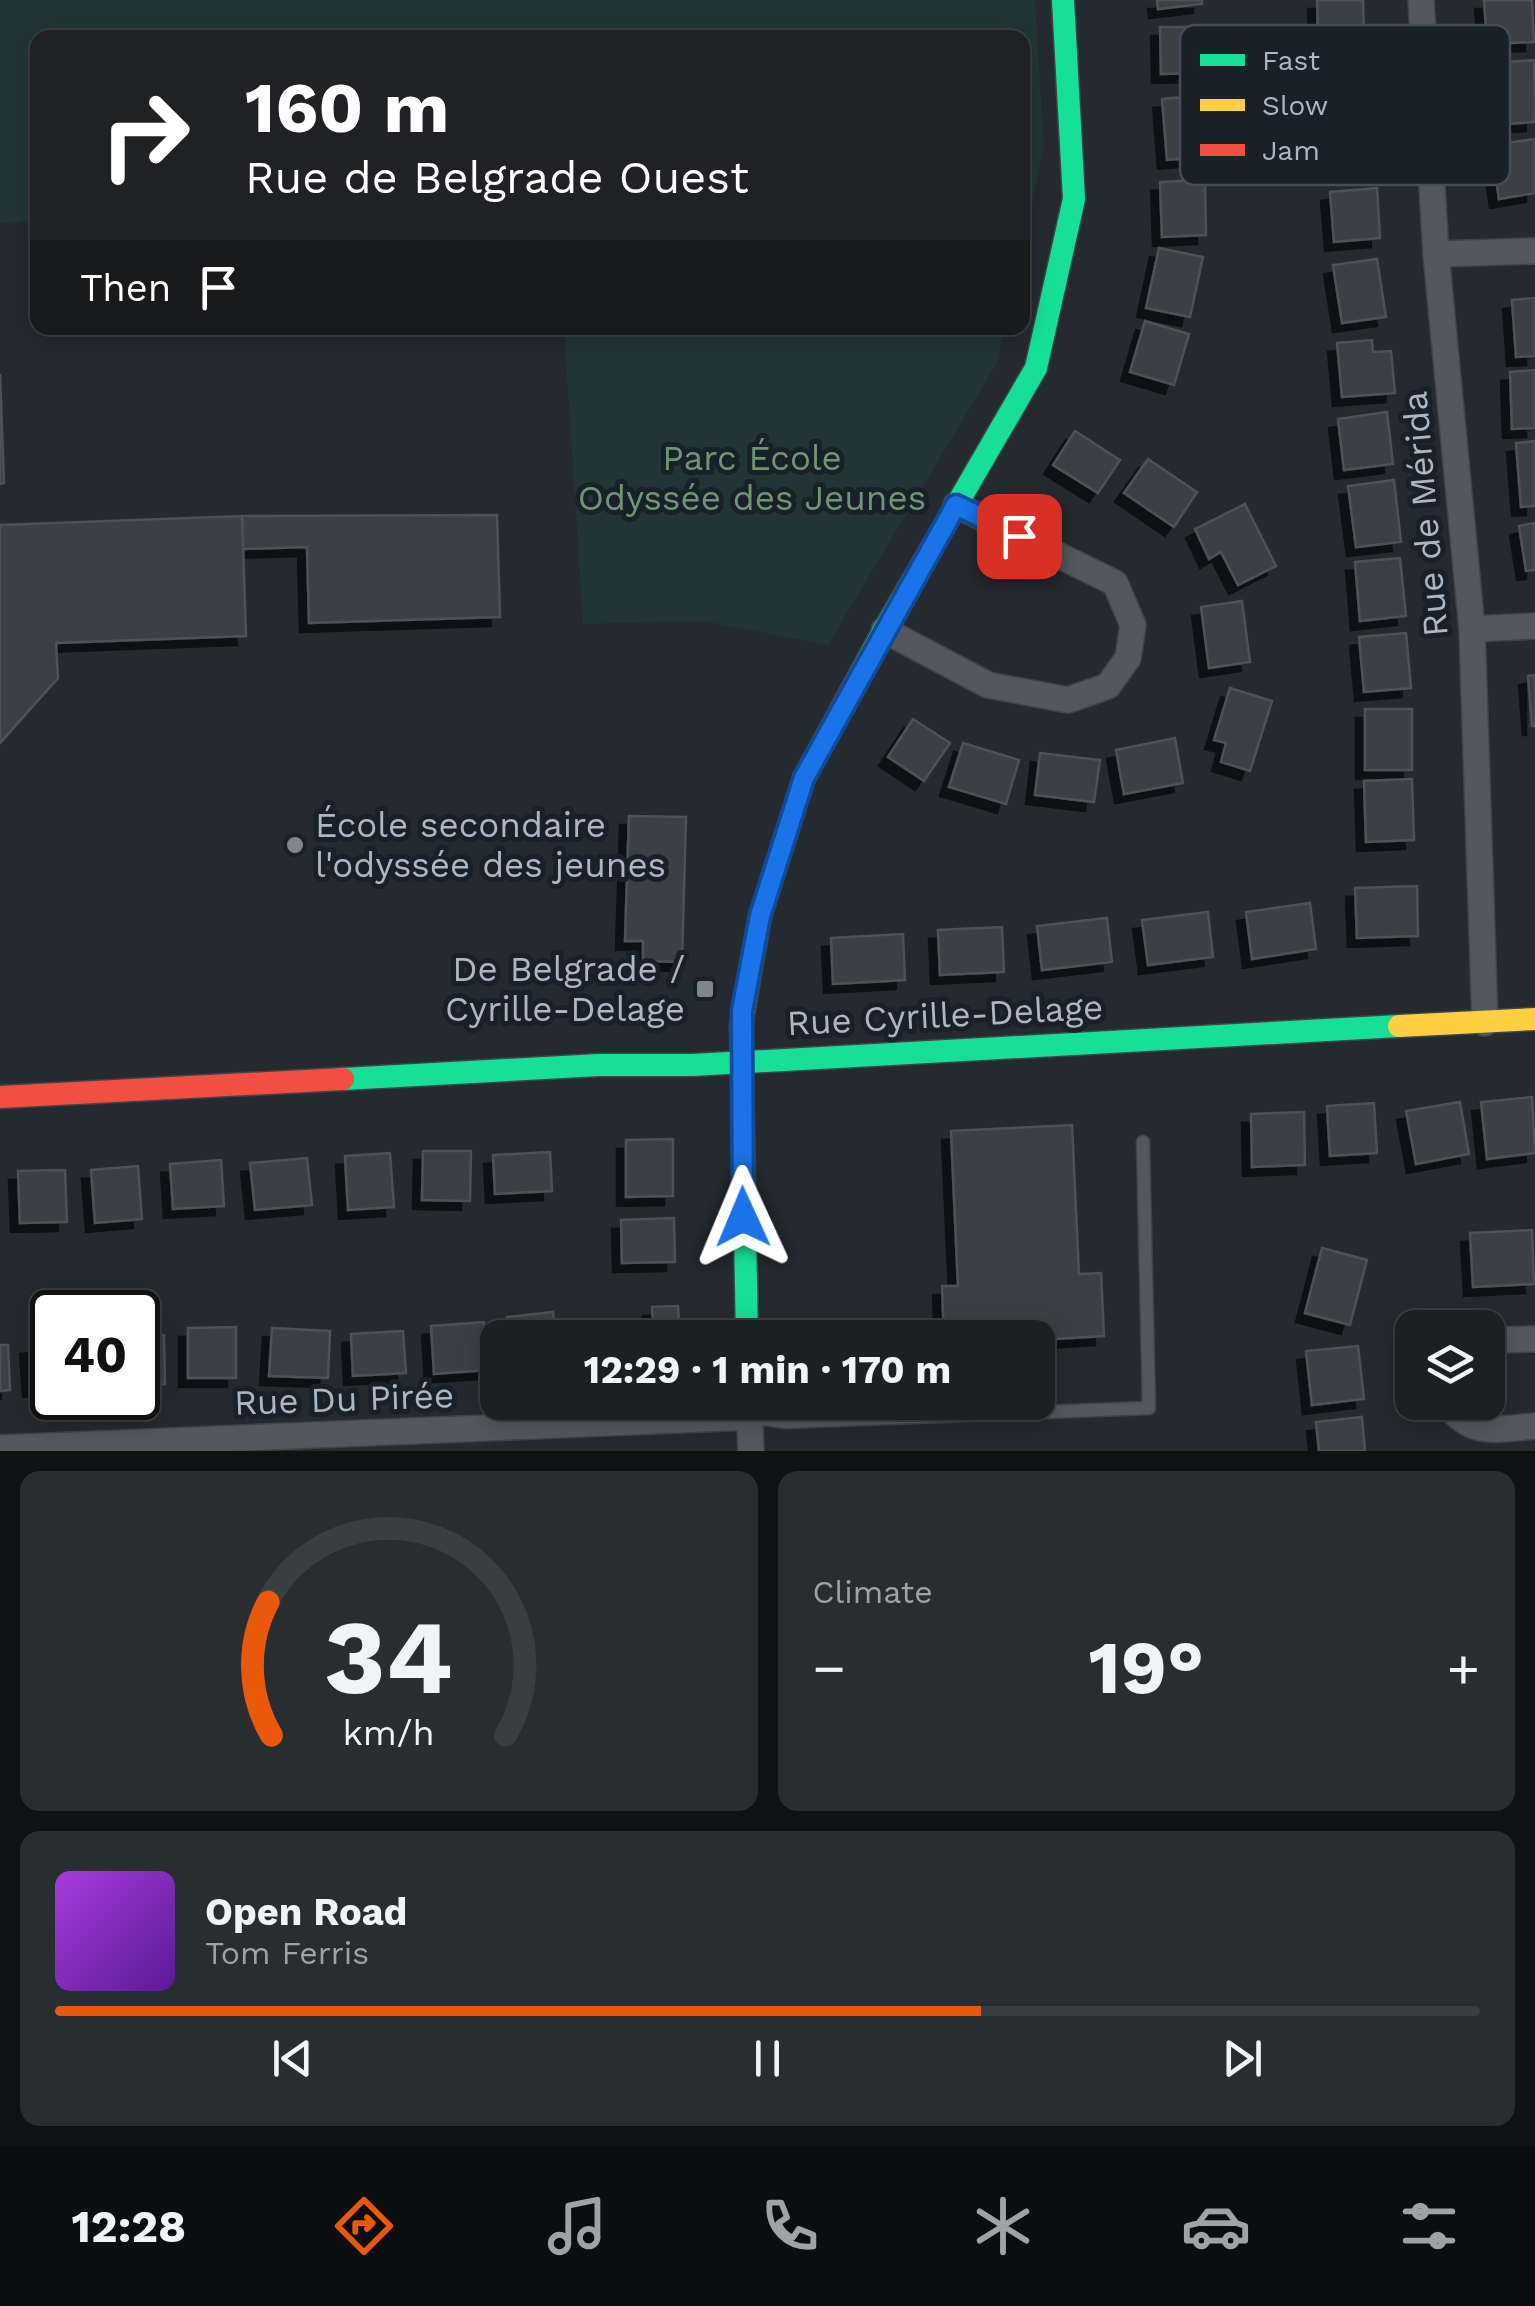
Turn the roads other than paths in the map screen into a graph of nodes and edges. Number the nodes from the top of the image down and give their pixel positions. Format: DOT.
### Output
graph roads {
  1 [pos="1063,0"];
  2 [pos="1420,0"];
  3 [pos="1422,25"];
  4 [pos="1432,185"];
  5 [pos="1535,251"];
  6 [pos="1436,254"];
  7 [pos="956,505"];
  8 [pos="1535,626"];
  9 [pos="1472,629"];
  10 [pos="884,630"];
  11 [pos="1535,1020"];
  12 [pos="1485,1023"];
  13 [pos="741,1062"];
  14 [pos="0,1097"];
  15 [pos="1144,1142"];
  16 [pos="747,1320"];
  17 [pos="1535,1339"];
  18 [pos="1505,1340"];
  19 [pos="1055,1412"];
  20 [pos="553,1420"];
  21 [pos="750,1420"];
  22 [pos="780,1420"];
  23 [pos="838,1420"];
  24 [pos="1457,1420"];
  25 [pos="1535,1426"];
  26 [pos="0,1448"];
  27 [pos="751,1451"];
  1 -- 7 [label="street"];
  2 -- 3 [label="street, Rue de Mérida"];
  4 -- 6 [label="street, Rue de Mérida"];
  5 -- 6 [label="street"];
  6 -- 9 [label="street, Rue de Mérida"];
  7 -- 10 [label="street"];
  7 -- 10 [label="street"];
  8 -- 9 [label="street"];
  9 -- 12 [label="street, Rue de Mérida"];
  10 -- 13 [label="street"];
  11 -- 12 [label="street, Rue Cyrille-Delage"];
  12 -- 13 [label="street, Rue Cyrille-Delage"];
  13 -- 14 [label="street, Rue Cyrille-Delage"];
  13 -- 16 [label="street"];
  15 -- 19 [label="lane"];
  17 -- 18 [label="street"];
  20 -- 26 [label="street, Rue Du Pirée"];
  21 -- 27 [label="street"];
  22 -- 23 [label="lane"];
  24 -- 25 [label="street"];
}
